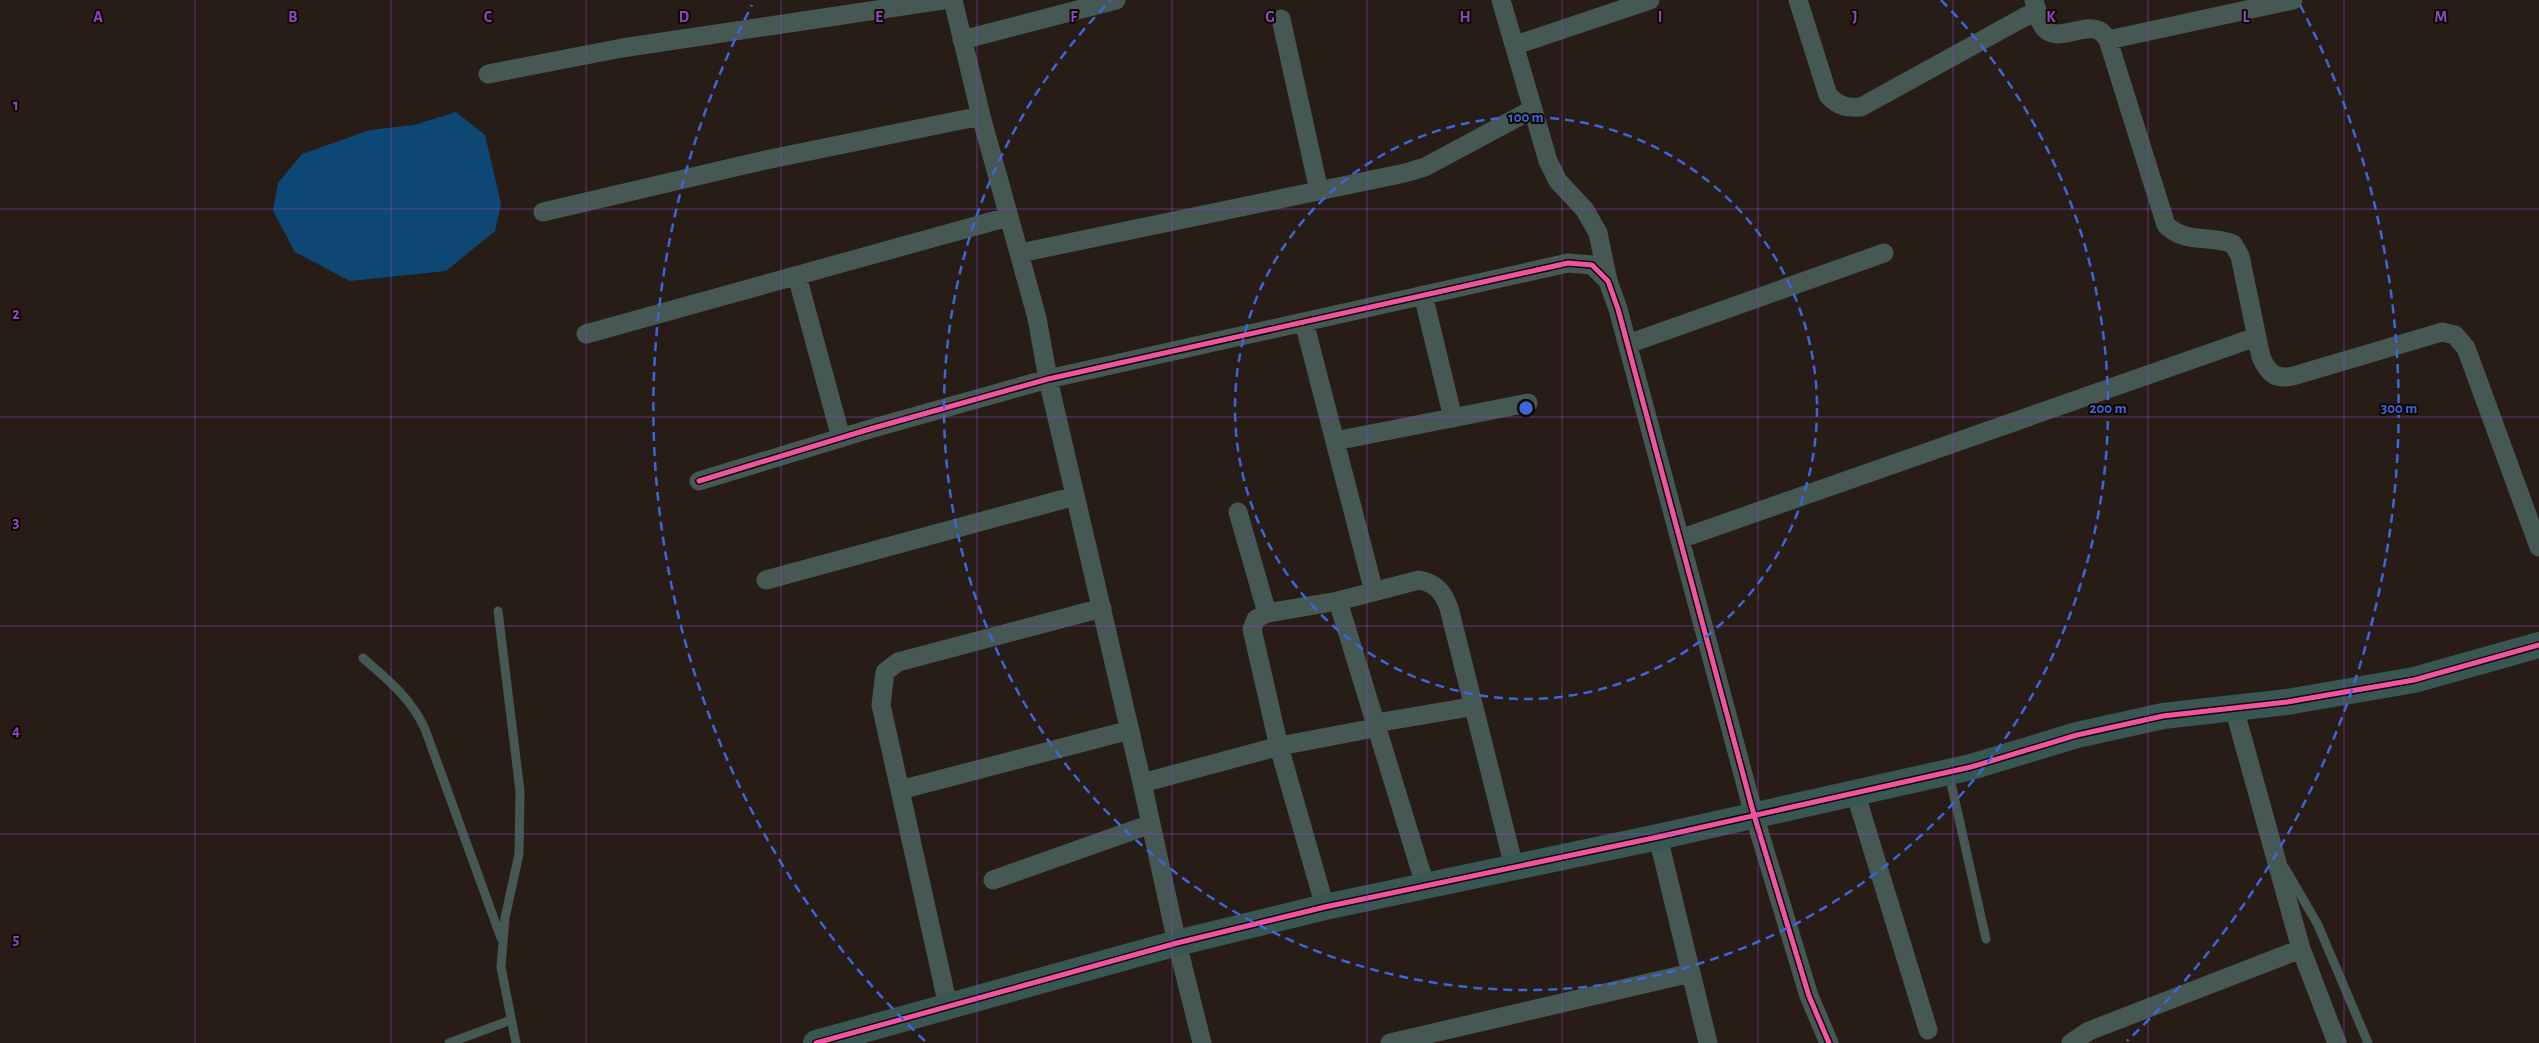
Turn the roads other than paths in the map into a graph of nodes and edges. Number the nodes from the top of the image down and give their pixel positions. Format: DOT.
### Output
graph roads {
  1 [pos="943,0"];
  2 [pos="953,0"];
  3 [pos="1501,0"];
  4 [pos="1650,0"];
  5 [pos="1798,0"];
  6 [pos="2293,0"];
  7 [pos="1112,1"];
  8 [pos="2036,5"];
  9 [pos="1281,19"];
  10 [pos="962,40"];
  11 [pos="2108,40"];
  12 [pos="1516,45"];
  13 [pos="488,74"];
  14 [pos="1533,109"];
  15 [pos="981,116"];
  16 [pos="1319,191"];
  17 [pos="543,212"];
  18 [pos="1008,217"];
  19 [pos="1020,253"];
  20 [pos="1884,253"];
  21 [pos="797,276"];
  22 [pos="1608,281"];
  23 [pos="1423,295"];
  24 [pos="1304,322"];
  25 [pos="586,334"];
  26 [pos="2256,337"];
  27 [pos="1628,344"];
  28 [pos="1048,379"];
  29 [pos="1528,403"];
  30 [pos="1453,418"];
  31 [pos="841,438"];
  32 [pos="1335,441"];
  33 [pos="699,482"];
  34 [pos="1076,496"];
  35 [pos="1238,512"];
  36 [pos="1680,539"];
  37 [pos="2539,548"];
  38 [pos="766,580"];
  39 [pos="1374,592"];
  40 [pos="1338,601"];
  41 [pos="1102,608"];
  42 [pos="498,611"];
  43 [pos="1267,613"];
  44 [pos="2539,645"];
  45 [pos="363,658"];
  46 [pos="1473,704"];
  47 [pos="2234,708"];
  48 [pos="1376,722"];
  49 [pos="1130,730"];
  50 [pos="1279,747"];
  51 [pos="1948,772"];
  52 [pos="1142,783"];
  53 [pos="900,790"];
  54 [pos="1855,792"];
  55 [pos="1754,815"];
  56 [pos="1151,824"];
  57 [pos="1658,837"];
  58 [pos="2272,848"];
  59 [pos="1514,867"];
  60 [pos="993,880"];
  61 [pos="1425,885"];
  62 [pos="1325,906"];
  63 [pos="1986,939"];
  64 [pos="502,940"];
  65 [pos="1177,943"];
  66 [pos="2301,949"];
  67 [pos="1692,973"];
  68 [pos="948,1006"];
  69 [pos="511,1020"];
  70 [pos="1928,1030"];
  71 [pos="850,1038"];
  72 [pos="2331,1041"];
  73 [pos="449,1043"];
  74 [pos="516,1043"];
  75 [pos="816,1043"];
  76 [pos="1202,1043"];
  77 [pos="1390,1043"];
  78 [pos="1708,1043"];
  79 [pos="1830,1043"];
  80 [pos="2071,1043"];
  81 [pos="2368,1043"];
  1 -- 13 [label="street"];
  2 -- 10 [label="street"];
  3 -- 12 [label="street"];
  4 -- 12 [label="street"];
  5 -- 8 [label="street"];
  6 -- 11 [label="street"];
  7 -- 10 [label="street"];
  8 -- 11 [label="street"];
  9 -- 16 [label="street"];
  10 -- 15 [label="street"];
  11 -- 26 [label="street"];
  12 -- 14 [label="street"];
  14 -- 16 [label="street"];
  14 -- 22 [label="street"];
  15 -- 17 [label="street"];
  15 -- 18 [label="street"];
  16 -- 19 [label="street"];
  18 -- 19 [label="street"];
  18 -- 21 [label="street"];
  19 -- 28 [label="street"];
  20 -- 27 [label="street"];
  21 -- 25 [label="street"];
  21 -- 31 [label="street"];
  22 -- 23 [label="street"];
  22 -- 27 [label="street"];
  23 -- 24 [label="street"];
  23 -- 30 [label="street"];
  24 -- 28 [label="street"];
  24 -- 32 [label="street"];
  26 -- 36 [label="street"];
  26 -- 37 [label="street"];
  27 -- 36 [label="street"];
  28 -- 31 [label="street"];
  28 -- 34 [label="street"];
  29 -- 30 [label="street"];
  30 -- 32 [label="street"];
  31 -- 33 [label="street"];
  32 -- 39 [label="street"];
  34 -- 38 [label="street"];
  34 -- 41 [label="street"];
  35 -- 43 [label="street"];
  36 -- 55 [label="street"];
  39 -- 40 [label="street"];
  39 -- 46 [label="street"];
  40 -- 43 [label="street"];
  40 -- 48 [label="street"];
  41 -- 49 [label="street"];
  41 -- 53 [label="street"];
  42 -- 64 [label="lane"];
  43 -- 50 [label="street"];
  44 -- 47 [label="street"];
  45 -- 64 [label="lane"];
  46 -- 48 [label="street"];
  46 -- 59 [label="street"];
  47 -- 51 [label="street"];
  47 -- 58 [label="street"];
  48 -- 50 [label="street"];
  48 -- 61 [label="street"];
  49 -- 52 [label="street"];
  49 -- 53 [label="street"];
  50 -- 52 [label="street"];
  50 -- 62 [label="street"];
  51 -- 54 [label="street"];
  51 -- 63 [label="lane"];
  52 -- 56 [label="street"];
  53 -- 68 [label="street"];
  54 -- 55 [label="street"];
  54 -- 70 [label="street"];
  55 -- 57 [label="street"];
  55 -- 79 [label="street"];
  56 -- 60 [label="street"];
  56 -- 65 [label="street"];
  57 -- 59 [label="street"];
  57 -- 67 [label="street"];
  58 -- 66 [label="street"];
  58 -- 81 [label="lane"];
  59 -- 61 [label="street"];
  61 -- 62 [label="street"];
  62 -- 65 [label="street"];
  64 -- 69 [label="lane"];
  65 -- 68 [label="street"];
  65 -- 76 [label="street"];
  66 -- 72 [label="street"];
  66 -- 80 [label="street"];
  67 -- 77 [label="street"];
  67 -- 78 [label="street"];
  68 -- 71 [label="street"];
  69 -- 73 [label="lane"];
  69 -- 74 [label="lane"];
  71 -- 75 [label="street"];
}
